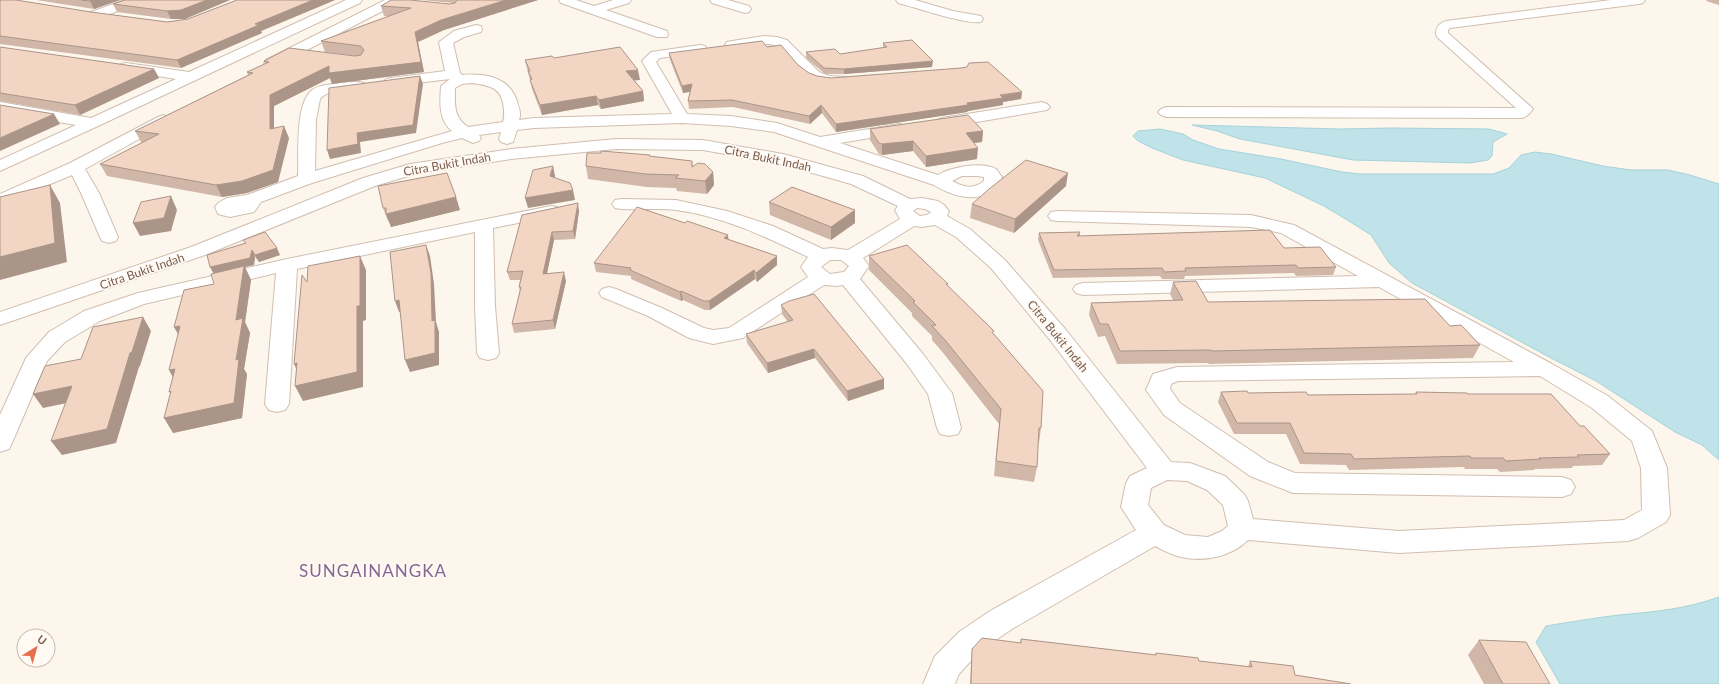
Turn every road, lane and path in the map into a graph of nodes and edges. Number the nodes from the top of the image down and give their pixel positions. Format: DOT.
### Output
graph roads {
  1 [pos="135,0"];
  2 [pos="356,0"];
  3 [pos="565,0"];
  4 [pos="625,0"];
  5 [pos="716,0"];
  6 [pos="902,0"];
  7 [pos="1639,0"];
  8 [pos="397,2"];
  9 [pos="594,10"];
  10 [pos="744,10"];
  11 [pos="80,12"];
  12 [pos="95,15"];
  13 [pos="118,18"];
  14 [pos="977,19"];
  15 [pos="476,29"];
  16 [pos="662,34"];
  17 [pos="291,53"];
  18 [pos="314,56"];
  19 [pos="115,66"];
  20 [pos="257,71"];
  21 [pos="192,77"];
  22 [pos="456,77"];
  23 [pos="852,79"];
  24 [pos="0,107"];
  25 [pos="1042,107"];
  26 [pos="1166,112"];
  27 [pos="174,114"];
  28 [pos="682,118"];
  29 [pos="93,123"];
  30 [pos="510,125"];
  31 [pos="466,132"];
  32 [pos="820,141"];
  33 [pos="511,154"];
  34 [pos="485,157"];
  35 [pos="0,166"];
  36 [pos="76,167"];
  37 [pos="306,179"];
  38 [pos="940,181"];
  39 [pos="0,200"];
  40 [pos="250,200"];
  41 [pos="621,204"];
  42 [pos="572,206"];
  43 [pos="910,212"];
  44 [pos="1057,216"];
  45 [pos="484,225"];
  46 [pos="109,237"];
  47 [pos="821,256"];
  48 [pos="287,266"];
  49 [pos="850,267"];
  50 [pos="124,277"];
  51 [pos="821,278"];
  52 [pos="1384,281"];
  53 [pos="1083,289"];
  54 [pos="78,293"];
  55 [pos="609,293"];
  56 [pos="138,299"];
  57 [pos="92,316"];
  58 [pos="0,319"];
  59 [pos="488,352"];
  60 [pos="1544,369"];
  61 [pos="277,404"];
  62 [pos="949,428"];
  63 [pos="0,443"];
  64 [pos="1164,471"];
  65 [pos="1562,488"];
  66 [pos="1242,529"];
  67 [pos="1154,533"];
  68 [pos="939,684"];
  1 -- 12 [label="street"];
  2 -- 21 [label="street"];
  3 -- 9 [label="street"];
  4 -- 9 [label="street"];
  5 -- 10 [label="street"];
  6 -- 14 [label="street"];
  7 -- 26 [label="street"];
  8 -- 17 [label="street"];
  9 -- 16 [label="street"];
  11 -- 12 [label="street"];
  12 -- 13 [label="street"];
  15 -- 22 [label="street"];
  17 -- 18 [label="street"];
  17 -- 20 [label="street"];
  19 -- 21 [label="street"];
  21 -- 29 [label="street"];
  22 -- 30 [label="street"];
  22 -- 31 [label="street"];
  22 -- 37 [label="street"];
  23 -- 28 [label="street"];
  24 -- 29 [label="street"];
  25 -- 32 [label="street"];
  27 -- 36 [label="street"];
  28 -- 30 [label="street"];
  28 -- 32 [label="street"];
  29 -- 35 [label="street"];
  30 -- 31 [label="street"];
  30 -- 33 [label="street"];
  31 -- 34 [label="street"];
  31 -- 37 [label="street"];
  32 -- 38 [label="street"];
  33 -- 34 [label="street, Citra Bukit Indah"];
  33 -- 43 [label="street, Citra Bukit Indah"];
  34 -- 50 [label="street, Citra Bukit Indah"];
  36 -- 39 [label="street"];
  36 -- 46 [label="street"];
  37 -- 40 [label="street"];
  41 -- 47 [label="street"];
  42 -- 45 [label="street"];
  43 -- 49 [label="street"];
  43 -- 64 [label="street, Citra Bukit Indah"];
  44 -- 52 [label="street"];
  45 -- 48 [label="street"];
  45 -- 59 [label="street"];
  47 -- 49 [label="street"];
  47 -- 51 [label="street"];
  48 -- 56 [label="street"];
  48 -- 61 [label="street"];
  49 -- 51 [label="street"];
  49 -- 62 [label="street"];
  50 -- 54 [label="street, Citra Bukit Indah"];
  50 -- 56 [label="street"];
  51 -- 55 [label="street"];
  52 -- 53 [label="street"];
  52 -- 60 [label="street"];
  54 -- 57 [label="street"];
  54 -- 58 [label="street, Citra Bukit Indah"];
  56 -- 57 [label="street"];
  57 -- 63 [label="street"];
  60 -- 65 [label="street"];
  60 -- 66 [label="street"];
  64 -- 66 [label="street"];
  64 -- 67 [label="street"];
  66 -- 67 [label="street"];
  67 -- 68 [label="street"];
}
